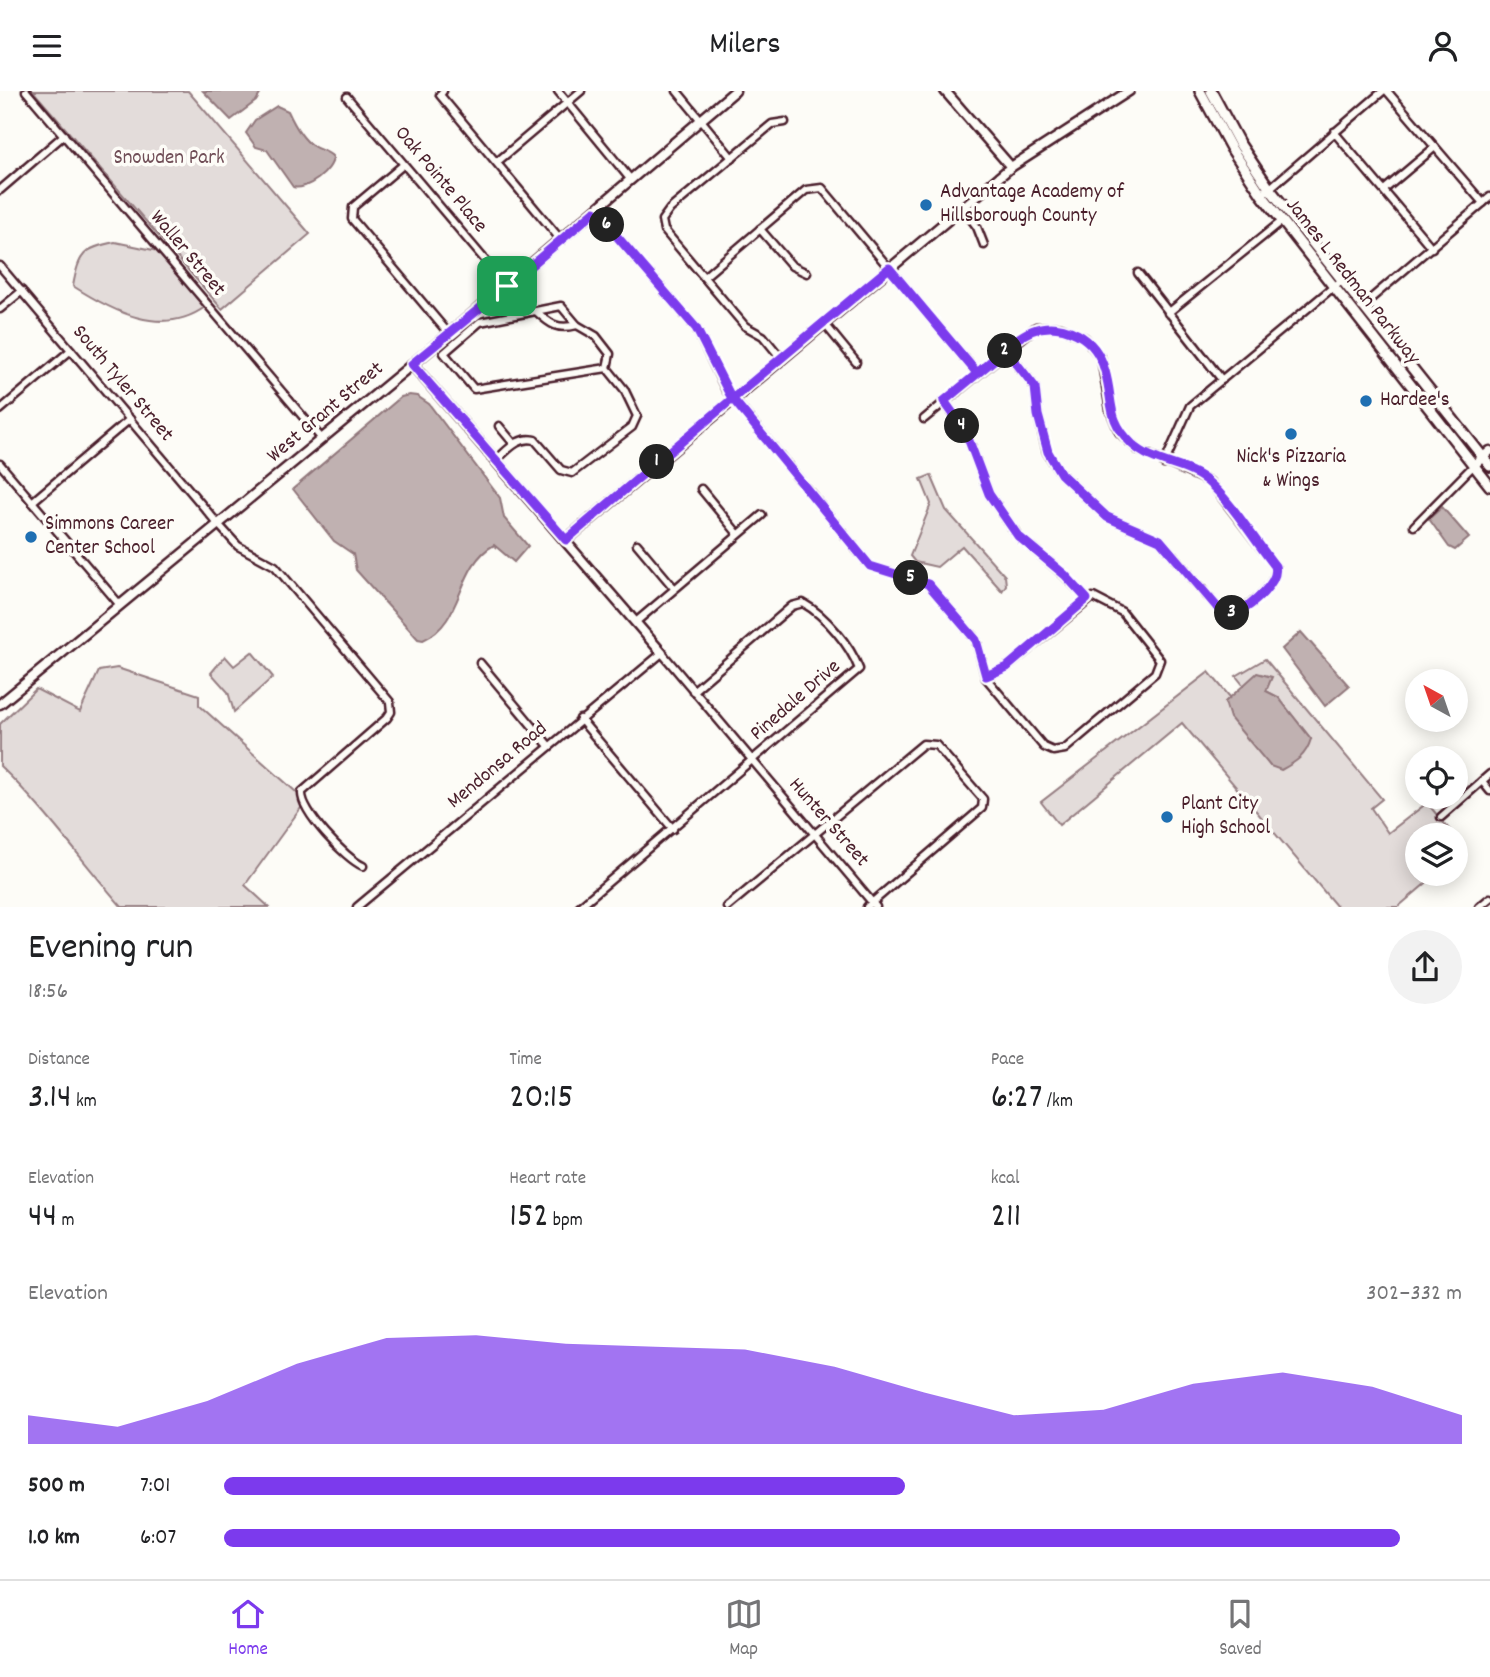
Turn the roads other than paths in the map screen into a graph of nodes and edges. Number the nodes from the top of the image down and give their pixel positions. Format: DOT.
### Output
graph roads {
  1 [pos="26,91"];
  2 [pos="558,91"];
  3 [pos="581,91"];
  4 [pos="677,91"];
  5 [pos="735,91"];
  6 [pos="945,91"];
  7 [pos="1129,91"];
  8 [pos="1199,91"];
  9 [pos="1209,91"];
  10 [pos="1385,91"];
  11 [pos="442,93"];
  12 [pos="347,97"];
  13 [pos="568,102"];
  14 [pos="700,121"];
  15 [pos="785,122"];
  16 [pos="1334,132"];
  17 [pos="64,135"];
  18 [pos="1435,147"];
  19 [pos="732,158"];
  20 [pos="497,162"];
  21 [pos="403,165"];
  22 [pos="1011,167"];
  23 [pos="631,180"];
  24 [pos="0,190"];
  25 [pos="1384,190"];
  26 [pos="1266,192"];
  27 [pos="1490,197"];
  28 [pos="1483,203"];
  29 [pos="962,207"];
  30 [pos="595,211"];
  31 [pos="1282,221"];
  32 [pos="760,229"];
  33 [pos="561,240"];
  34 [pos="984,245"];
  35 [pos="1432,248"];
  36 [pos="1320,251"];
  37 [pos="0,266"];
  38 [pos="889,268"];
  39 [pos="807,273"];
  40 [pos="1138,273"];
  41 [pos="704,277"];
  42 [pos="1343,279"];
  43 [pos="507,286"];
  44 [pos="1333,287"];
  45 [pos="22,291"];
  46 [pos="1363,305"];
  47 [pos="0,309"];
  48 [pos="537,311"];
  49 [pos="526,313"];
  50 [pos="1168,313"];
  51 [pos="1353,313"];
  52 [pos="824,323"];
  53 [pos="577,325"];
  54 [pos="1364,327"];
  55 [pos="449,334"];
  56 [pos="1376,342"];
  57 [pos="71,350"];
  58 [pos="1006,350"];
  59 [pos="1402,354"];
  60 [pos="781,358"];
  61 [pos="856,362"];
  62 [pos="412,364"];
  63 [pos="607,368"];
  64 [pos="977,373"];
  65 [pos="1222,380"];
  66 [pos="1425,383"];
  67 [pos="1417,394"];
  68 [pos="732,398"];
  69 [pos="944,401"];
  70 [pos="0,411"];
  71 [pos="130,419"];
  72 [pos="923,419"];
  73 [pos="499,426"];
  74 [pos="322,439"];
  75 [pos="514,444"];
  76 [pos="1486,454"];
  77 [pos="496,460"];
  78 [pos="0,464"];
  79 [pos="1164,464"];
  80 [pos="1474,465"];
  81 [pos="1490,466"];
  82 [pos="1490,486"];
  83 [pos="701,489"];
  84 [pos="32,502"];
  85 [pos="762,515"];
  86 [pos="218,524"];
  87 [pos="1414,526"];
  88 [pos="738,534"];
  89 [pos="566,540"];
  90 [pos="637,544"];
  91 [pos="674,588"];
  92 [pos="1087,599"];
  93 [pos="120,605"];
  94 [pos="637,621"];
  95 [pos="662,653"];
  96 [pos="480,663"];
  97 [pos="986,676"];
  98 [pos="693,691"];
  99 [pos="0,704"];
  100 [pos="580,719"];
  101 [pos="549,746"];
  102 [pos="752,762"];
  103 [pos="1490,774"];
  104 [pos="1482,781"];
  105 [pos="1490,791"];
  106 [pos="1441,817"];
  107 [pos="673,829"];
  108 [pos="814,834"];
  109 [pos="363,866"];
  110 [pos="1490,898"];
  111 [pos="872,905"];
  112 [pos="357,907"];
  113 [pos="579,907"];
  114 [pos="727,907"];
  115 [pos="1479,907"];
  1 -- 17 [label="street, Waller Street"];
  2 -- 13 [label="street"];
  3 -- 13 [label="street"];
  4 -- 14 [label="street"];
  5 -- 14 [label="street, West Grant Street"];
  6 -- 22 [label="street"];
  7 -- 22 [label="street"];
  8 -- 26 [label="main road"];
  9 -- 26 [label="main road, James L Redman Parkway"];
  10 -- 16 [label="street"];
  10 -- 18 [label="street"];
  11 -- 20 [label="street"];
  12 -- 21 [label="street, Oak Pointe Place"];
  13 -- 20 [label="street"];
  13 -- 23 [label="street"];
  14 -- 19 [label="street"];
  14 -- 23 [label="street, West Grant Street"];
  15 -- 19 [label="street"];
  16 -- 25 [label="street"];
  16 -- 26 [label="street"];
  17 -- 24 [label="street"];
  17 -- 74 [label="street, Waller Street"];
  18 -- 25 [label="street"];
  18 -- 28 [label="street"];
  19 -- 41 [label="street"];
  20 -- 33 [label="street"];
  21 -- 43 [label="street, Oak Pointe Place"];
  21 -- 55 [label="street"];
  22 -- 29 [label="street"];
  23 -- 30 [label="street, West Grant Street"];
  25 -- 35 [label="street"];
  26 -- 31 [label="main road, James L Redman Parkway"];
  26 -- 36 [label="main road, James L Redman Parkway"];
  27 -- 28 [label="street"];
  28 -- 35 [label="street"];
  29 -- 34 [label="street"];
  29 -- 38 [label="street"];
  30 -- 33 [label="street, West Grant Street"];
  30 -- 68 [label="street"];
  31 -- 36 [label="main road"];
  31 -- 44 [label="main road, James L Redman Parkway"];
  31 -- 50 [label="street"];
  32 -- 38 [label="street"];
  32 -- 39 [label="street"];
  32 -- 41 [label="street"];
  33 -- 43 [label="street, West Grant Street"];
  35 -- 46 [label="street"];
  36 -- 42 [label="main road, James L Redman Parkway"];
  37 -- 45 [label="street, South Tyler Street"];
  38 -- 52 [label="street"];
  38 -- 64 [label="street"];
  40 -- 50 [label="street"];
  41 -- 60 [label="street"];
  42 -- 44 [label="street"];
  42 -- 46 [label="main road, James L Redman Parkway"];
  43 -- 49 [label="street, Oak Pointe Place"];
  43 -- 55 [label="street, West Grant Street"];
  44 -- 51 [label="main road, James L Redman Parkway"];
  44 -- 65 [label="street"];
  45 -- 47 [label="street"];
  45 -- 57 [label="street, South Tyler Street"];
  46 -- 51 [label="street"];
  46 -- 59 [label="main road, James L Redman Parkway"];
  48 -- 49 [label="street"];
  48 -- 53 [label="street"];
  48 -- 53 [label="street"];
  49 -- 63 [label="street"];
  50 -- 65 [label="street"];
  51 -- 54 [label="main road, James L Redman Parkway"];
  52 -- 60 [label="street"];
  52 -- 61 [label="street"];
  53 -- 63 [label="street"];
  54 -- 56 [label="main road, James L Redman Parkway"];
  54 -- 59 [label="main road"];
  55 -- 62 [label="street, West Grant Street"];
  56 -- 66 [label="main road"];
  56 -- 67 [label="main road, James L Redman Parkway"];
  57 -- 70 [label="street"];
  57 -- 71 [label="street, South Tyler Street"];
  58 -- 64 [label="street"];
  58 -- 79 [label="street"];
  58 -- 79 [label="street"];
  59 -- 66 [label="main road, James L Redman Parkway"];
  60 -- 68 [label="street"];
  62 -- 74 [label="street, West Grant Street"];
  62 -- 77 [label="street"];
  63 -- 75 [label="street"];
  64 -- 69 [label="street"];
  65 -- 79 [label="street"];
  66 -- 76 [label="main road, James L Redman Parkway"];
  67 -- 76 [label="main road"];
  67 -- 80 [label="main road, James L Redman Parkway"];
  68 -- 89 [label="street"];
  68 -- 97 [label="street"];
  69 -- 72 [label="street"];
  69 -- 92 [label="street"];
  71 -- 84 [label="street"];
  71 -- 86 [label="street, South Tyler Street"];
  73 -- 75 [label="street"];
  74 -- 86 [label="street, West Grant Street"];
  75 -- 77 [label="street"];
  76 -- 80 [label="street"];
  76 -- 81 [label="main road, James L Redman Parkway"];
  77 -- 89 [label="street"];
  78 -- 84 [label="street"];
  80 -- 82 [label="main road, James L Redman Parkway"];
  80 -- 87 [label="street"];
  83 -- 88 [label="street"];
  84 -- 93 [label="street"];
  85 -- 88 [label="street"];
  86 -- 93 [label="street, West Grant Street"];
  86 -- 109 [label="street, South Tyler Street"];
  88 -- 91 [label="street"];
  89 -- 94 [label="street"];
  90 -- 91 [label="street"];
  91 -- 94 [label="street"];
  92 -- 97 [label="street"];
  92 -- 97 [label="street"];
  93 -- 99 [label="street, West Grant Street"];
  94 -- 95 [label="street"];
  95 -- 98 [label="street, Hunter Street"];
  95 -- 100 [label="street, Mendonsa Road"];
  96 -- 101 [label="street"];
  98 -- 102 [label="street, Hunter Street"];
  98 -- 102 [label="street, Pinedale Drive"];
  100 -- 101 [label="street, Mendonsa Road"];
  100 -- 107 [label="street"];
  101 -- 112 [label="street, Mendonsa Road"];
  102 -- 107 [label="street, Pinedale Drive"];
  102 -- 108 [label="street, Hunter Street"];
  103 -- 104 [label="street"];
  104 -- 105 [label="street"];
  104 -- 106 [label="street"];
  107 -- 113 [label="street, Pinedale Drive"];
  108 -- 111 [label="street, Hunter Street"];
  108 -- 111 [label="street"];
  108 -- 114 [label="street"];
  110 -- 115 [label="street"];
}
